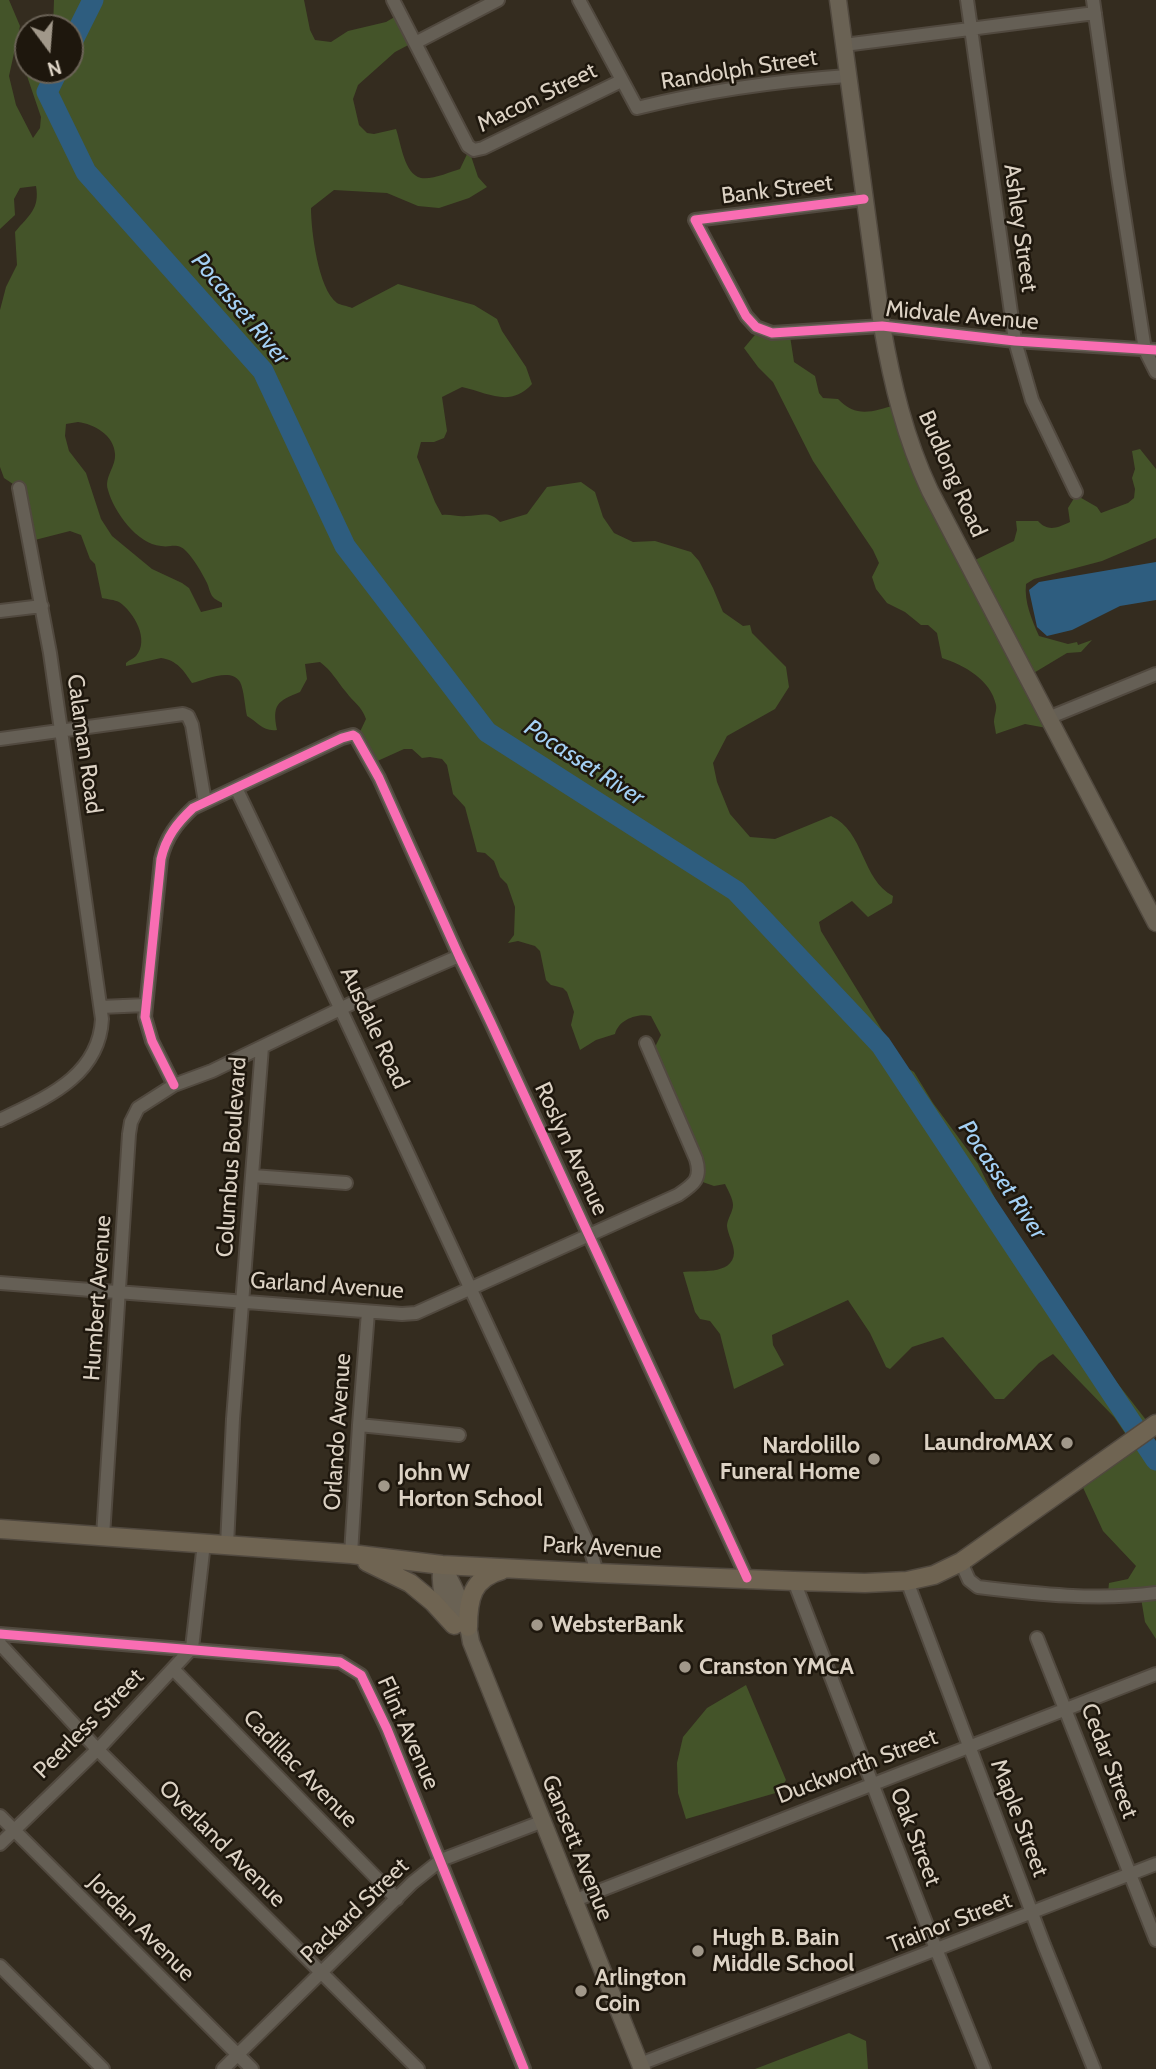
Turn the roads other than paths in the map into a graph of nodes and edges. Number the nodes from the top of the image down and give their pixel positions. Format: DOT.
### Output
graph roads {
  1 [pos="393,0"];
  2 [pos="498,0"];
  3 [pos="579,0"];
  4 [pos="838,0"];
  5 [pos="967,0"];
  6 [pos="1094,7"];
  7 [pos="971,29"];
  8 [pos="415,43"];
  9 [pos="844,45"];
  10 [pos="847,76"];
  11 [pos="621,81"];
  12 [pos="864,199"];
  13 [pos="882,326"];
  14 [pos="764,331"];
  15 [pos="1015,341"];
  16 [pos="1151,350"];
  17 [pos="1156,372"];
  18 [pos="19,488"];
  19 [pos="1076,492"];
  20 [pos="42,606"];
  21 [pos="0,611"];
  22 [pos="1156,674"];
  23 [pos="1048,718"];
  24 [pos="61,731"];
  25 [pos="0,739"];
  26 [pos="236,788"];
  27 [pos="205,802"];
  28 [pos="1156,923"];
  29 [pos="459,957"];
  30 [pos="146,1005"];
  31 [pos="101,1007"];
  32 [pos="342,1008"];
  33 [pos="646,1042"];
  34 [pos="262,1047"];
  35 [pos="174,1085"];
  36 [pos="0,1120"];
  37 [pos="253,1177"];
  38 [pos="346,1183"];
  39 [pos="589,1234"];
  40 [pos="0,1283"];
  41 [pos="469,1287"];
  42 [pos="118,1292"];
  43 [pos="243,1301"];
  44 [pos="368,1312"];
  45 [pos="1156,1424"];
  46 [pos="359,1425"];
  47 [pos="459,1434"];
  48 [pos="0,1529"];
  49 [pos="103,1536"];
  50 [pos="204,1544"];
  51 [pos="227,1545"];
  52 [pos="351,1554"];
  53 [pos="961,1562"];
  54 [pos="442,1564"];
  55 [pos="511,1569"];
  56 [pos="597,1573"];
  57 [pos="747,1578"];
  58 [pos="794,1581"];
  59 [pos="907,1581"];
  60 [pos="1156,1593"];
  61 [pos="464,1631"];
  62 [pos="0,1633"];
  63 [pos="1037,1638"];
  64 [pos="0,1644"];
  65 [pos="192,1648"];
  66 [pos="173,1669"];
  67 [pos="1156,1674"];
  68 [pos="1066,1708"];
  69 [pos="968,1747"];
  70 [pos="97,1749"];
  71 [pos="872,1784"];
  72 [pos="0,1816"];
  73 [pos="541,1822"];
  74 [pos="14,1830"];
  75 [pos="0,1844"];
  76 [pos="441,1860"];
  77 [pos="1156,1864"];
  78 [pos="1131,1874"];
  79 [pos="397,1899"];
  80 [pos="573,1901"];
  81 [pos="1033,1913"];
  82 [pos="1156,1940"];
  83 [pos="936,1950"];
  84 [pos="0,1966"];
  85 [pos="320,1973"];
  86 [pos="238,2054"];
  87 [pos="641,2067"];
  88 [pos="103,2069"];
  89 [pos="223,2069"];
  90 [pos="252,2069"];
  91 [pos="418,2069"];
  92 [pos="524,2069"];
  93 [pos="984,2069"];
  94 [pos="1094,2069"];
  1 -- 8 [label="street"];
  2 -- 8 [label="street"];
  3 -- 11 [label="street"];
  4 -- 9 [label="main road, Budlong Road"];
  5 -- 7 [label="street, Ashley Street"];
  6 -- 7 [label="street"];
  6 -- 16 [label="street"];
  7 -- 9 [label="street"];
  7 -- 15 [label="street, Ashley Street"];
  8 -- 11 [label="street, Macon Street"];
  9 -- 10 [label="main road, Budlong Road"];
  10 -- 11 [label="street, Randolph Street"];
  10 -- 12 [label="main road, Budlong Road"];
  12 -- 13 [label="main road, Budlong Road"];
  12 -- 14 [label="street, Bank Street"];
  13 -- 14 [label="street, Midvale Avenue"];
  13 -- 15 [label="street, Midvale Avenue"];
  13 -- 23 [label="main road, Budlong Road"];
  15 -- 16 [label="street, Midvale Avenue"];
  15 -- 19 [label="street, Ashley Street"];
  16 -- 17 [label="street"];
  18 -- 20 [label="street, Calaman Road"];
  20 -- 21 [label="street"];
  20 -- 24 [label="street, Calaman Road"];
  22 -- 23 [label="street"];
  23 -- 28 [label="main road, Budlong Road"];
  24 -- 25 [label="street"];
  24 -- 27 [label="street"];
  24 -- 31 [label="street, Calaman Road"];
  26 -- 27 [label="street"];
  26 -- 29 [label="street, Roslyn Avenue"];
  26 -- 32 [label="street, Ausdale Road"];
  27 -- 30 [label="street"];
  29 -- 32 [label="street"];
  29 -- 39 [label="street, Roslyn Avenue"];
  30 -- 31 [label="street"];
  30 -- 35 [label="street"];
  31 -- 36 [label="street, Calaman Road"];
  32 -- 34 [label="street"];
  32 -- 41 [label="street, Ausdale Road"];
  33 -- 39 [label="street, Garland Avenue"];
  34 -- 35 [label="street, Columbus Boulevard"];
  34 -- 37 [label="street, Columbus Boulevard"];
  35 -- 42 [label="street, Humbert Avenue"];
  37 -- 38 [label="street"];
  37 -- 43 [label="street, Columbus Boulevard"];
  39 -- 41 [label="street, Garland Avenue"];
  39 -- 57 [label="street, Roslyn Avenue"];
  40 -- 42 [label="street, Garland Avenue"];
  41 -- 44 [label="street, Garland Avenue"];
  41 -- 56 [label="street, Ausdale Road"];
  42 -- 43 [label="street, Garland Avenue"];
  42 -- 49 [label="street, Humbert Avenue"];
  43 -- 44 [label="street, Garland Avenue"];
  43 -- 51 [label="street, Columbus Boulevard"];
  44 -- 46 [label="street, Orlando Avenue"];
  45 -- 53 [label="main road, Park Avenue"];
  46 -- 47 [label="street"];
  46 -- 52 [label="street, Orlando Avenue"];
  48 -- 49 [label="main road, Park Avenue"];
  49 -- 50 [label="main road, Park Avenue"];
  50 -- 51 [label="main road, Park Avenue"];
  50 -- 65 [label="street"];
  51 -- 52 [label="main road, Park Avenue"];
  52 -- 54 [label="main road, Park Avenue"];
  52 -- 61 [label="main road"];
  53 -- 59 [label="main road, Park Avenue"];
  53 -- 60 [label="street"];
  54 -- 55 [label="main road, Park Avenue"];
  54 -- 61 [label="main road, Gansett Avenue"];
  55 -- 56 [label="main road, Park Avenue"];
  55 -- 61 [label="main road"];
  56 -- 57 [label="main road, Park Avenue"];
  57 -- 58 [label="main road, Park Avenue"];
  58 -- 59 [label="main road, Park Avenue"];
  58 -- 71 [label="street, Oak Street"];
  59 -- 69 [label="street, Maple Street"];
  61 -- 73 [label="main road, Gansett Avenue"];
  62 -- 65 [label="street, Flint Avenue"];
  63 -- 68 [label="street, Cedar Street"];
  64 -- 70 [label="street, Overland Avenue"];
  65 -- 66 [label="street, Peerless Street"];
  65 -- 76 [label="street, Flint Avenue"];
  66 -- 70 [label="street, Peerless Street"];
  66 -- 79 [label="street, Cadillac Avenue"];
  67 -- 68 [label="street, Duckworth Street"];
  68 -- 69 [label="street, Duckworth Street"];
  68 -- 78 [label="street, Cedar Street"];
  69 -- 71 [label="street, Duckworth Street"];
  69 -- 81 [label="street, Maple Street"];
  70 -- 74 [label="street, Peerless Street"];
  70 -- 85 [label="street, Overland Avenue"];
  71 -- 80 [label="street, Duckworth Street"];
  71 -- 83 [label="street, Oak Street"];
  72 -- 74 [label="street, Jordan Avenue"];
  73 -- 76 [label="street, Packard Street"];
  73 -- 80 [label="main road, Gansett Avenue"];
  74 -- 75 [label="street, Peerless Street"];
  74 -- 86 [label="street, Jordan Avenue"];
  76 -- 79 [label="street, Packard Street"];
  76 -- 92 [label="street, Flint Avenue"];
  77 -- 78 [label="street, Trainor Street"];
  78 -- 81 [label="street, Trainor Street"];
  78 -- 82 [label="street, Cedar Street"];
  79 -- 85 [label="street, Packard Street"];
  80 -- 87 [label="main road, Gansett Avenue"];
  81 -- 83 [label="street, Trainor Street"];
  81 -- 94 [label="street, Maple Street"];
  83 -- 87 [label="street, Trainor Street"];
  83 -- 93 [label="street, Oak Street"];
  84 -- 88 [label="street"];
  85 -- 86 [label="street, Packard Street"];
  85 -- 91 [label="street, Overland Avenue"];
  86 -- 89 [label="street, Packard Street"];
  86 -- 90 [label="street, Jordan Avenue"];
}
